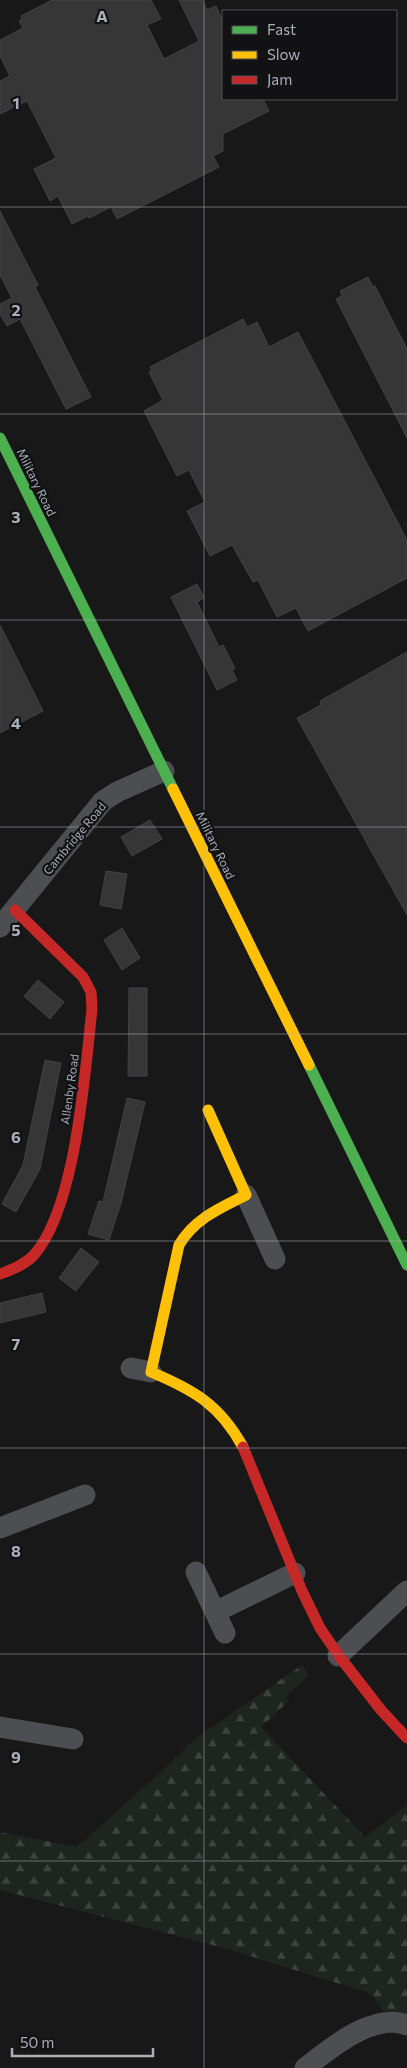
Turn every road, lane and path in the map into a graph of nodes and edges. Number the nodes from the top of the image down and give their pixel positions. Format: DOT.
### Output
graph roads {
  1 [pos="0,438"];
  2 [pos="164,771"];
  3 [pos="15,910"];
  4 [pos="0,927"];
  5 [pos="208,1110"];
  6 [pos="246,1195"];
  7 [pos="275,1259"];
  8 [pos="407,1265"];
  9 [pos="0,1274"];
  10 [pos="85,1495"];
  11 [pos="0,1528"];
  12 [pos="196,1572"];
  13 [pos="295,1573"];
  14 [pos="407,1591"];
  15 [pos="215,1612"];
  16 [pos="225,1633"];
  17 [pos="338,1656"];
  18 [pos="0,1727"];
  19 [pos="407,1738"];
  20 [pos="73,1739"];
  21 [pos="407,2025"];
  22 [pos="305,2068"];
  1 -- 2 [label="street, Military Road"];
  2 -- 3 [label="street, Cambridge Road"];
  2 -- 8 [label="street, Military Road"];
  3 -- 4 [label="street, Cambridge Road"];
  3 -- 9 [label="street, Allenby Road"];
  5 -- 6 [label="street"];
  6 -- 7 [label="street"];
  6 -- 13 [label="street"];
  10 -- 11 [label="street"];
  12 -- 15 [label="street"];
  13 -- 15 [label="street"];
  13 -- 17 [label="street"];
  14 -- 17 [label="street"];
  15 -- 16 [label="street"];
  17 -- 19 [label="street"];
  18 -- 20 [label="street"];
  21 -- 22 [label="street"];
}
